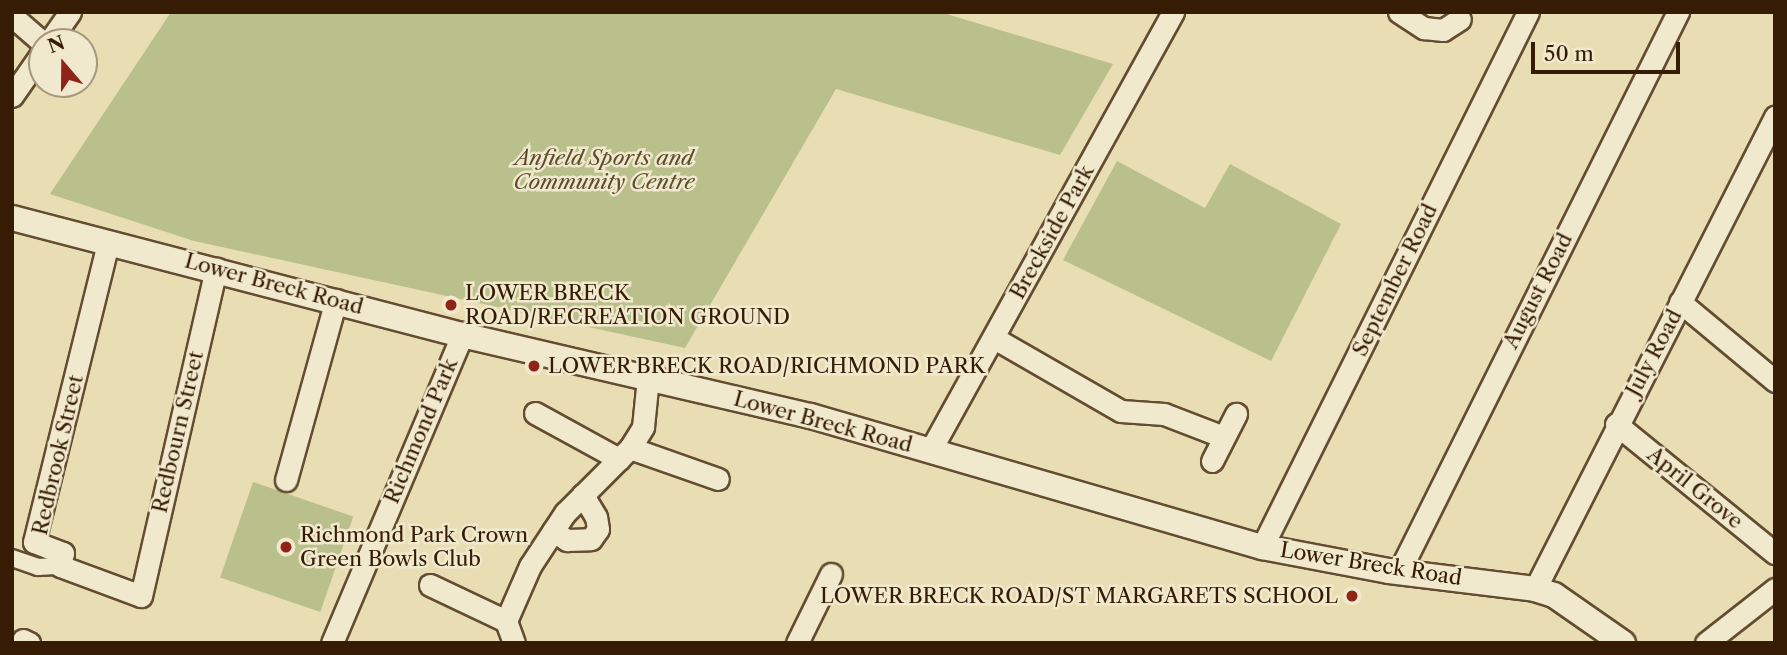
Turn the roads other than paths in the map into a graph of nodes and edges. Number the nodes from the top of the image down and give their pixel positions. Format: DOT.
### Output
graph roads {
  1 [pos="70,12"];
  2 [pos="1173,12"];
  3 [pos="1399,12"];
  4 [pos="1528,12"];
  5 [pos="1678,12"];
  6 [pos="12,16"];
  7 [pos="1460,19"];
  8 [pos="59,28"];
  9 [pos="28,30"];
  10 [pos="28,73"];
  11 [pos="12,96"];
  12 [pos="1775,117"];
  13 [pos="12,218"];
  14 [pos="108,243"];
  15 [pos="216,268"];
  16 [pos="336,300"];
  17 [pos="1680,302"];
  18 [pos="462,335"];
  19 [pos="994,338"];
  20 [pos="648,378"];
  21 [pos="1775,381"];
  22 [pos="535,413"];
  23 [pos="1236,414"];
  24 [pos="1616,424"];
  25 [pos="1224,437"];
  26 [pos="930,451"];
  27 [pos="624,454"];
  28 [pos="1212,461"];
  29 [pos="718,479"];
  30 [pos="286,480"];
  31 [pos="583,495"];
  32 [pos="553,531"];
  33 [pos="1262,547"];
  34 [pos="1775,553"];
  35 [pos="12,558"];
  36 [pos="60,566"];
  37 [pos="1399,572"];
  38 [pos="831,574"];
  39 [pos="430,586"];
  40 [pos="1535,589"];
  41 [pos="1775,589"];
  42 [pos="141,596"];
  43 [pos="506,621"];
  44 [pos="332,643"];
  45 [pos="514,643"];
  46 [pos="797,643"];
  47 [pos="1623,643"];
  48 [pos="1706,643"];
  1 -- 8 [label="street"];
  2 -- 19 [label="street, Breckside Park"];
  3 -- 7 [label="street"];
  4 -- 33 [label="street, September Road"];
  5 -- 37 [label="street, August Road"];
  6 -- 9 [label="street"];
  10 -- 11 [label="street"];
  12 -- 17 [label="street, July Road"];
  13 -- 14 [label="street, Lower Breck Road"];
  14 -- 15 [label="street, Lower Breck Road"];
  14 -- 36 [label="street, Redbrook Street"];
  15 -- 16 [label="street, Lower Breck Road"];
  15 -- 42 [label="street, Redbourn Street"];
  16 -- 18 [label="street, Lower Breck Road"];
  16 -- 30 [label="street"];
  17 -- 21 [label="street"];
  17 -- 24 [label="street, July Road"];
  18 -- 20 [label="street, Lower Breck Road"];
  18 -- 44 [label="street, Richmond Park"];
  19 -- 25 [label="street"];
  19 -- 26 [label="street, Breckside Park"];
  20 -- 26 [label="street, Lower Breck Road"];
  20 -- 27 [label="street"];
  22 -- 27 [label="street"];
  23 -- 25 [label="street"];
  24 -- 34 [label="street, April Grove"];
  24 -- 40 [label="street, July Road"];
  25 -- 28 [label="street"];
  26 -- 33 [label="street, Lower Breck Road"];
  27 -- 29 [label="street"];
  27 -- 31 [label="street"];
  31 -- 32 [label="street"];
  31 -- 32 [label="street"];
  32 -- 43 [label="street"];
  33 -- 37 [label="street, Lower Breck Road"];
  35 -- 36 [label="street"];
  36 -- 42 [label="street, Redbrook Street"];
  37 -- 40 [label="street, Lower Breck Road"];
  38 -- 46 [label="street"];
  39 -- 43 [label="street"];
  40 -- 47 [label="street, Lower Breck Road"];
  41 -- 48 [label="street"];
  43 -- 45 [label="street"];
}
